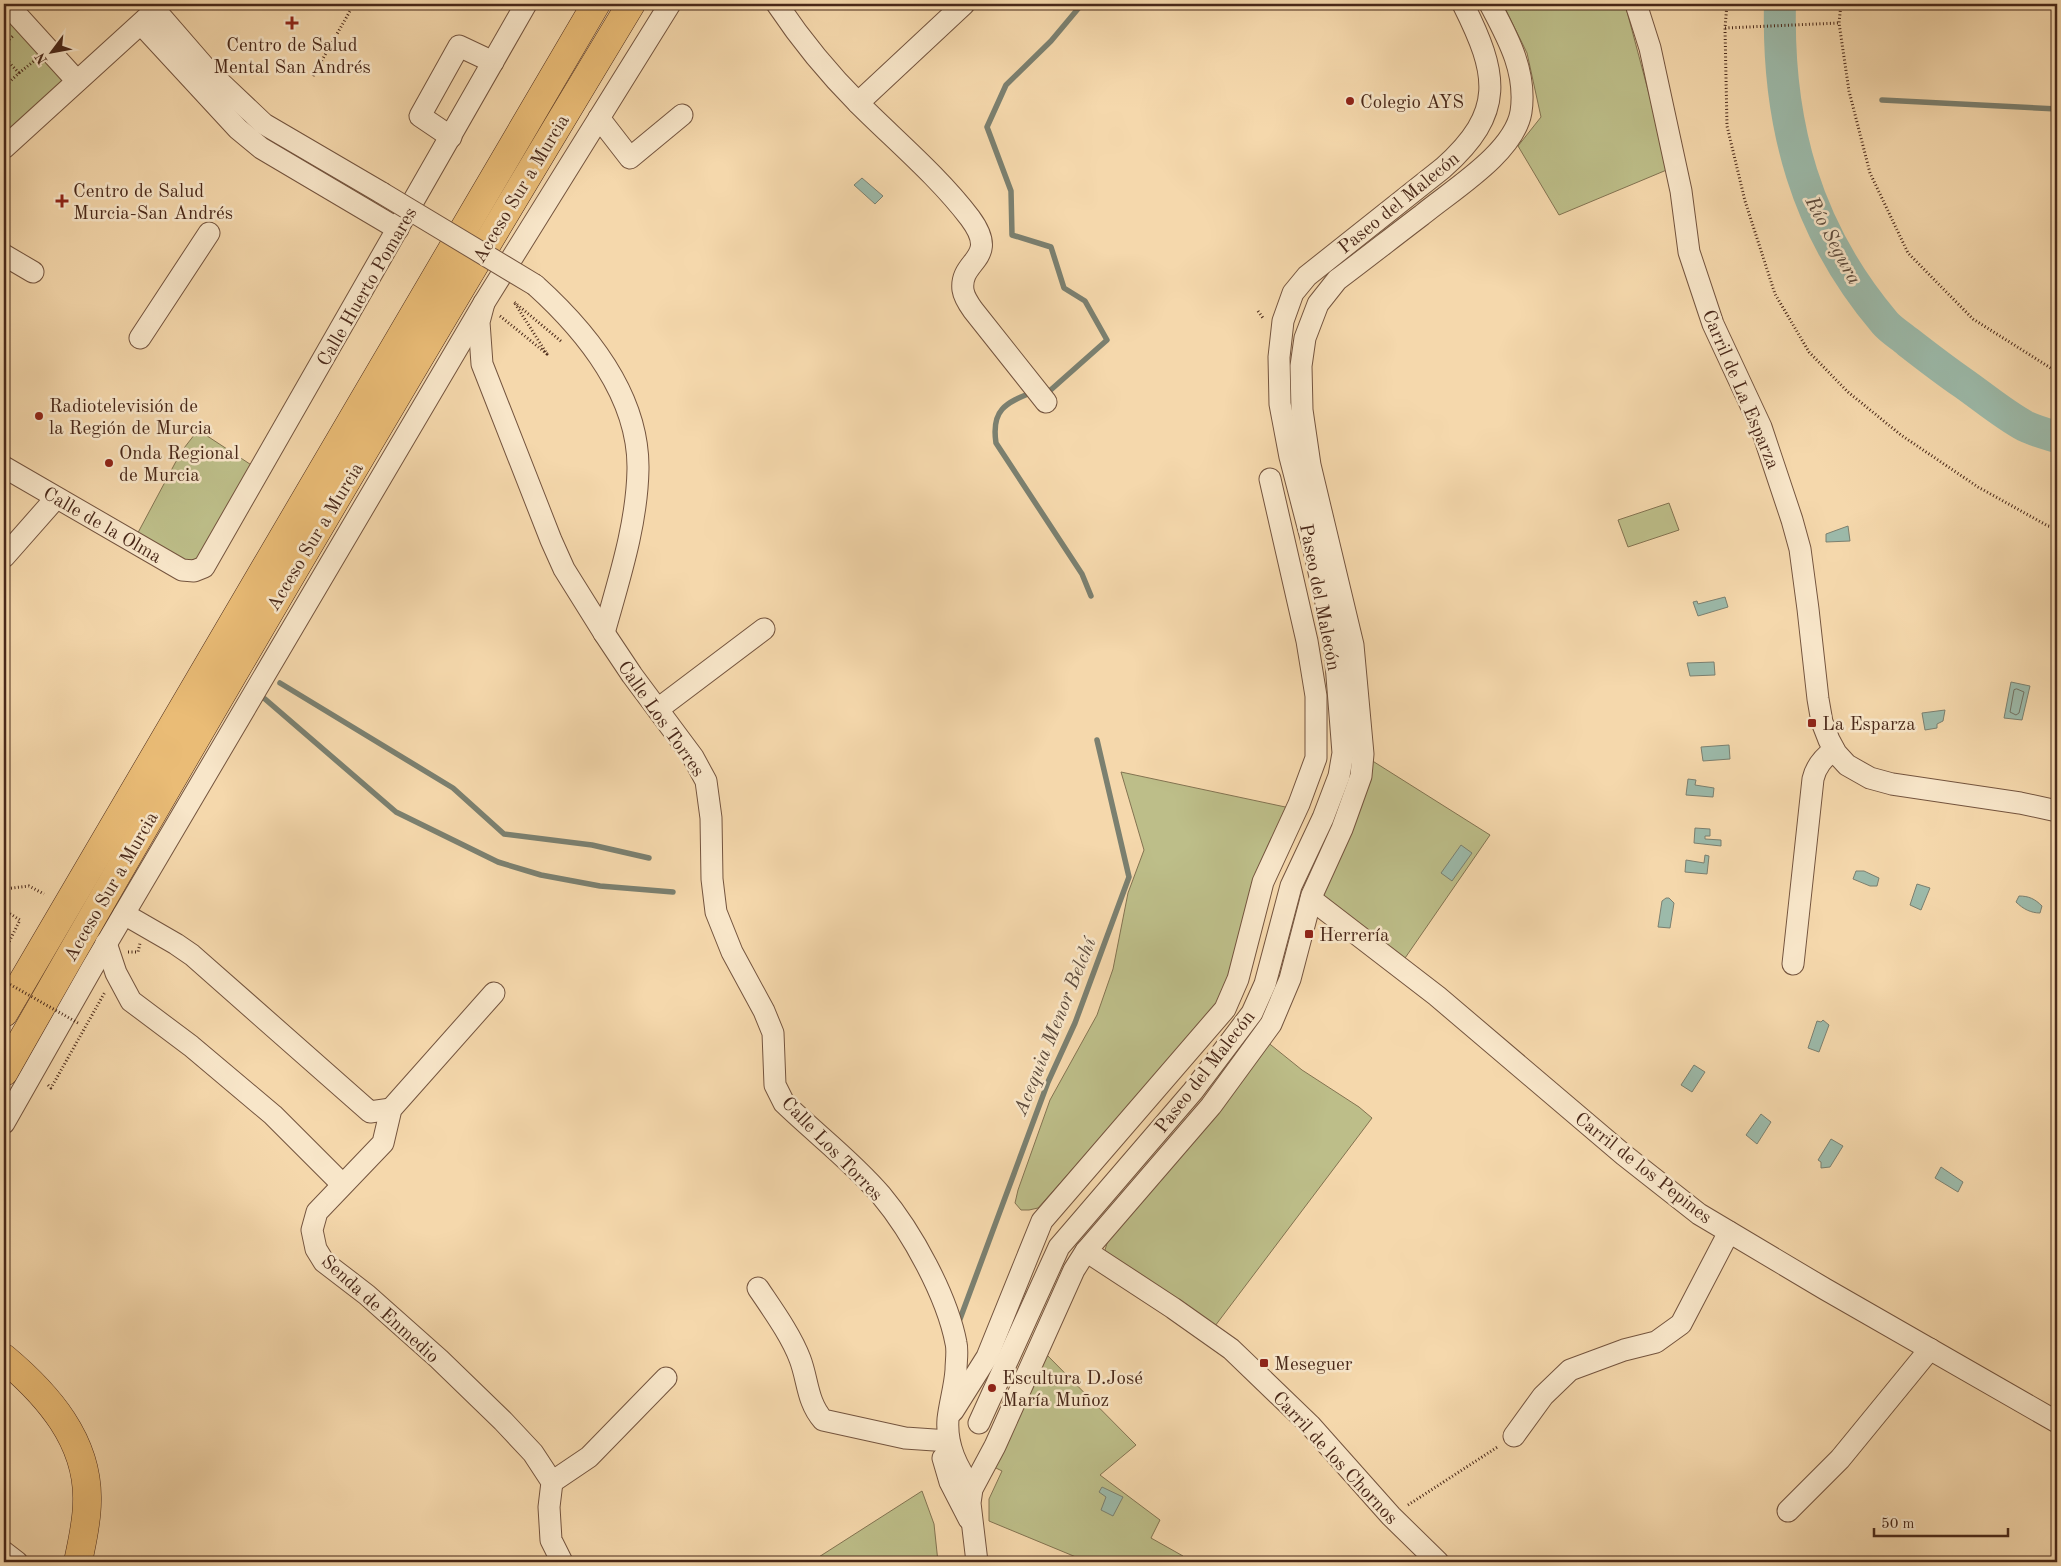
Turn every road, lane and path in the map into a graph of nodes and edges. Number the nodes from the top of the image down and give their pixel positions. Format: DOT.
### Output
graph roads {
  1 [pos="7,4"];
  2 [pos="354,4"];
  3 [pos="526,4"];
  4 [pos="596,4"];
  5 [pos="631,4"];
  6 [pos="670,4"];
  7 [pos="777,4"];
  8 [pos="964,4"];
  9 [pos="1463,4"];
  10 [pos="1490,4"];
  11 [pos="1636,4"];
  12 [pos="1727,4"];
  13 [pos="1841,4"];
  14 [pos="152,10"];
  15 [pos="1839,23"];
  16 [pos="1725,28"];
  17 [pos="4,57"];
  18 [pos="493,62"];
  19 [pos="313,76"];
  20 [pos="77,80"];
  21 [pos="4,87"];
  22 [pos="858,103"];
  23 [pos="682,115"];
  24 [pos="599,118"];
  25 [pos="450,137"];
  26 [pos="4,148"];
  27 [pos="398,230"];
  28 [pos="209,233"];
  29 [pos="4,255"];
  30 [pos="33,272"];
  31 [pos="484,303"];
  32 [pos="140,338"];
  33 [pos="565,344"];
  34 [pos="482,364"];
  35 [pos="444,369"];
  36 [pos="2057,372"];
  37 [pos="1046,402"];
  38 [pos="4,467"];
  39 [pos="1270,479"];
  40 [pos="56,498"];
  41 [pos="2057,528"];
  42 [pos="4,557"];
  43 [pos="204,567"];
  44 [pos="764,629"];
  45 [pos="604,633"];
  46 [pos="658,709"];
  47 [pos="1834,750"];
  48 [pos="2057,811"];
  49 [pos="4,889"];
  50 [pos="44,894"];
  51 [pos="1311,899"];
  52 [pos="4,910"];
  53 [pos="124,914"];
  54 [pos="106,943"];
  55 [pos="4,952"];
  56 [pos="1793,964"];
  57 [pos="4,981"];
  58 [pos="494,993"];
  59 [pos="4,1013"];
  60 [pos="78,1023"];
  61 [pos="4,1072"];
  62 [pos="391,1109"];
  63 [pos="4,1123"];
  64 [pos="342,1184"];
  65 [pos="1729,1232"];
  66 [pos="1086,1251"];
  67 [pos="758,1288"];
  68 [pos="957,1346"];
  69 [pos="1930,1349"];
  70 [pos="987,1357"];
  71 [pos="4,1358"];
  72 [pos="666,1378"];
  73 [pos="948,1419"];
  74 [pos="2057,1422"];
  75 [pos="979,1423"];
  76 [pos="1514,1436"];
  77 [pos="945,1441"];
  78 [pos="552,1482"];
  79 [pos="972,1489"];
  80 [pos="1788,1510"];
  81 [pos="1390,1516"];
  82 [pos="972,1525"];
  83 [pos="83,1535"];
  84 [pos="4,1552"];
  85 [pos="17,1562"];
  86 [pos="66,1562"];
  87 [pos="78,1562"];
  88 [pos="562,1562"];
  89 [pos="977,1562"];
  90 [pos="1438,1562"];
  1 -- 20 [label="street"];
  2 -- 19 [label="path"];
  3 -- 18 [label="street, Calle Huerto Pomares"];
  4 -- 59 [label="main road, Acceso Sur a Murcia"];
  5 -- 61 [label="main road, Acceso Sur a Murcia"];
  6 -- 24 [label="street"];
  7 -- 22 [label="street"];
  8 -- 22 [label="street"];
  9 -- 75 [label="street, Paseo del Malecón"];
  10 -- 51 [label="street"];
  11 -- 47 [label="street, Carril de La Esparza"];
  12 -- 16 [label="path"];
  13 -- 15 [label="path"];
  14 -- 20 [label="street"];
  14 -- 27 [label="street"];
  14 -- 45 [label="street, bridge"];
  15 -- 16 [label="path"];
  15 -- 36 [label="path"];
  16 -- 41 [label="path"];
  17 -- 21 [label="path"];
  18 -- 25 [label="street, Calle Huerto Pomares"];
  18 -- 25 [label="street"];
  20 -- 26 [label="street"];
  22 -- 37 [label="street"];
  23 -- 24 [label="street"];
  24 -- 31 [label="street"];
  25 -- 27 [label="street, Calle Huerto Pomares"];
  27 -- 43 [label="street, Calle Huerto Pomares"];
  28 -- 32 [label="street"];
  29 -- 30 [label="street"];
  31 -- 33 [label="path"];
  31 -- 34 [label="street, Calle Los Torres"];
  31 -- 35 [label="street"];
  34 -- 35 [label="street"];
  34 -- 45 [label="street, Calle Los Torres"];
  35 -- 53 [label="street"];
  38 -- 40 [label="street, Calle de la Olma"];
  39 -- 70 [label="street"];
  40 -- 42 [label="street"];
  40 -- 43 [label="street, Calle de la Olma"];
  44 -- 46 [label="street"];
  45 -- 46 [label="street, Calle Los Torres"];
  46 -- 68 [label="street, Calle Los Torres"];
  47 -- 48 [label="street, Carril de La Esparza"];
  47 -- 56 [label="street"];
  49 -- 50 [label="path"];
  51 -- 65 [label="street, Carril de los Pepines"];
  51 -- 66 [label="street"];
  52 -- 55 [label="path"];
  53 -- 54 [label="street"];
  53 -- 62 [label="street"];
  54 -- 63 [label="street"];
  54 -- 64 [label="street"];
  57 -- 60 [label="path, bridge"];
  58 -- 62 [label="street"];
  62 -- 64 [label="street, Senda de Enmedio"];
  64 -- 78 [label="street, Senda de Enmedio"];
  65 -- 69 [label="street, Carril de los Pepines"];
  65 -- 76 [label="street"];
  66 -- 79 [label="street"];
  66 -- 81 [label="street, Carril de los Chornos"];
  67 -- 77 [label="street"];
  68 -- 70 [label="street"];
  68 -- 73 [label="street, Calle Los Torres"];
  69 -- 74 [label="street, Carril de los Pepines"];
  69 -- 80 [label="street"];
  70 -- 73 [label="street"];
  71 -- 83 [label="main road"];
  72 -- 78 [label="street"];
  73 -- 77 [label="street"];
  76 -- 81 [label="path"];
  77 -- 79 [label="street"];
  77 -- 82 [label="street"];
  78 -- 88 [label="street"];
  79 -- 82 [label="street"];
  81 -- 90 [label="street, Carril de los Chornos"];
  82 -- 89 [label="street"];
  83 -- 86 [label="street"];
  83 -- 87 [label="main road"];
  84 -- 85 [label="street"];
}
